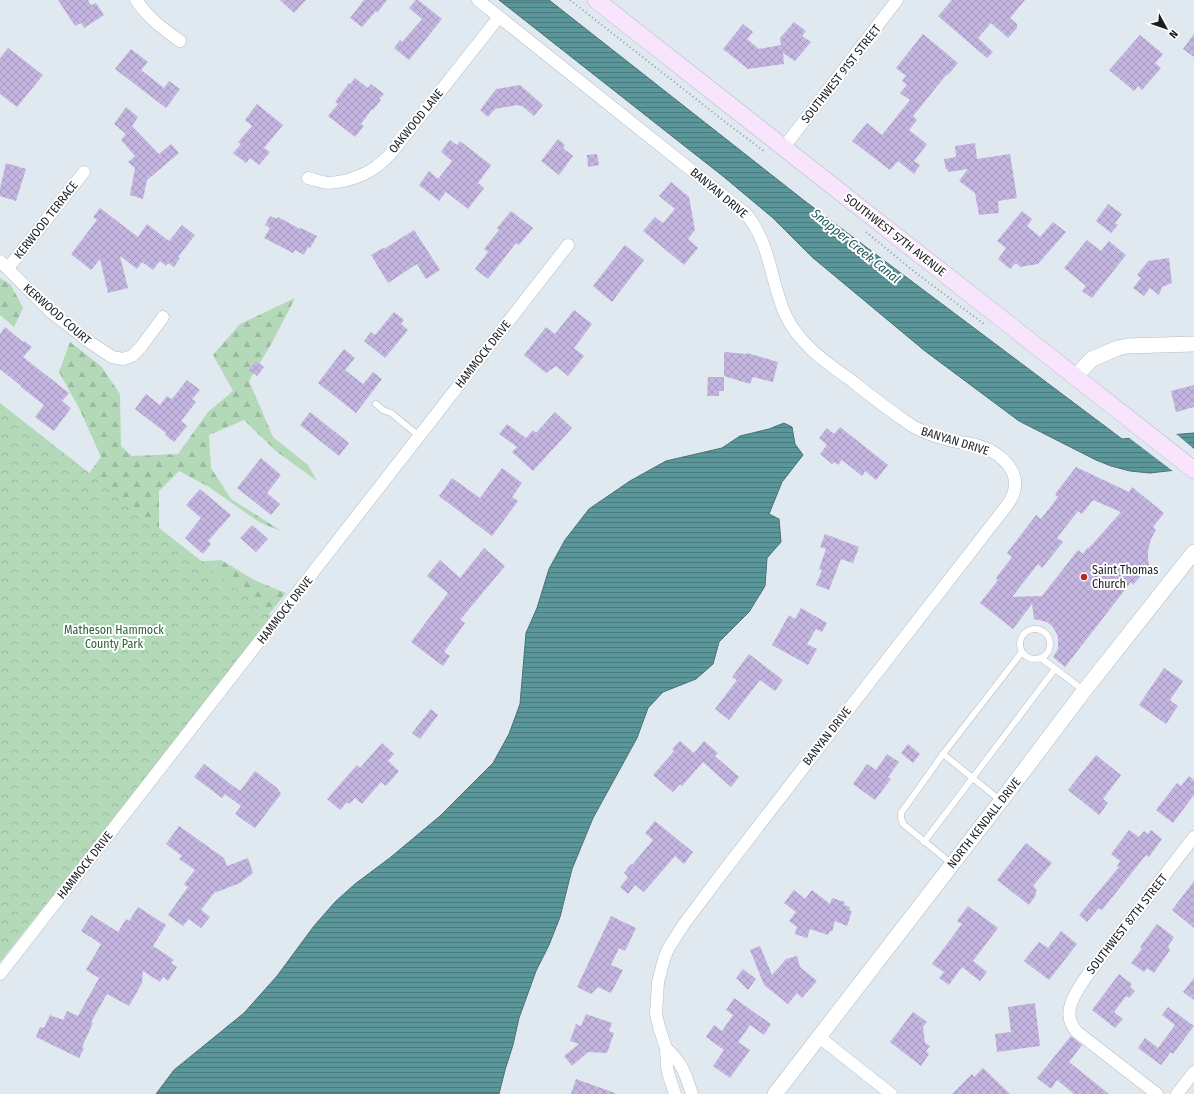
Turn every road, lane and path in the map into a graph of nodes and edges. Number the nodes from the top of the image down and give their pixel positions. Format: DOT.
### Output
graph roads {
  1 [pos="136,0"];
  2 [pos="478,0"];
  3 [pos="596,0"];
  4 [pos="898,0"];
  5 [pos="499,17"];
  6 [pos="180,41"];
  7 [pos="784,147"];
  8 [pos="84,172"];
  9 [pos="308,178"];
  10 [pos="568,245"];
  11 [pos="4,264"];
  12 [pos="163,317"];
  13 [pos="1194,344"];
  14 [pos="1076,377"];
  15 [pos="376,404"];
  16 [pos="419,436"];
  17 [pos="1194,470"];
  18 [pos="1194,552"];
  19 [pos="1022,652"];
  20 [pos="1041,658"];
  21 [pos="1055,669"];
  22 [pos="1084,691"];
  23 [pos="943,754"];
  24 [pos="971,778"];
  25 [pos="1001,801"];
  26 [pos="1194,837"];
  27 [pos="924,842"];
  28 [pos="952,864"];
  29 [pos="0,974"];
  30 [pos="819,1037"];
  31 [pos="666,1048"];
  32 [pos="1194,1072"];
  33 [pos="675,1094"];
  34 [pos="692,1094"];
  35 [pos="775,1094"];
  36 [pos="891,1094"];
  37 [pos="1157,1094"];
  38 [pos="1177,1094"];
  1 -- 6 [label="street"];
  2 -- 5 [label="street, BANYAN DRIVE"];
  3 -- 7 [label="main road, SOUTHWEST 57TH AVENUE"];
  4 -- 7 [label="street, SOUTHWEST 91ST STREET"];
  5 -- 9 [label="street, OAKWOOD LANE"];
  5 -- 31 [label="street, BANYAN DRIVE"];
  7 -- 14 [label="main road, SOUTHWEST 57TH AVENUE"];
  8 -- 11 [label="street, KERWOOD TERRACE"];
  10 -- 16 [label="street, HAMMOCK DRIVE"];
  11 -- 12 [label="street, KERWOOD COURT"];
  13 -- 14 [label="street"];
  14 -- 17 [label="main road, SOUTHWEST 57TH AVENUE"];
  15 -- 16 [label="lane"];
  16 -- 29 [label="street, HAMMOCK DRIVE"];
  18 -- 22 [label="street, NORTH KENDALL DRIVE"];
  19 -- 20 [label="lane"];
  19 -- 20 [label="lane"];
  19 -- 23 [label="lane"];
  20 -- 21 [label="lane"];
  21 -- 22 [label="lane"];
  21 -- 24 [label="lane"];
  22 -- 25 [label="street, NORTH KENDALL DRIVE"];
  23 -- 24 [label="lane"];
  23 -- 27 [label="lane"];
  24 -- 25 [label="lane"];
  24 -- 27 [label="lane"];
  25 -- 28 [label="street, NORTH KENDALL DRIVE"];
  26 -- 37 [label="street, SOUTHWEST 87TH STREET"];
  27 -- 28 [label="lane"];
  28 -- 30 [label="street, NORTH KENDALL DRIVE"];
  30 -- 35 [label="street, NORTH KENDALL DRIVE"];
  30 -- 36 [label="street"];
  31 -- 33 [label="street, BANYAN DRIVE"];
  31 -- 34 [label="street, BANYAN DRIVE"];
  32 -- 38 [label="street"];
}
